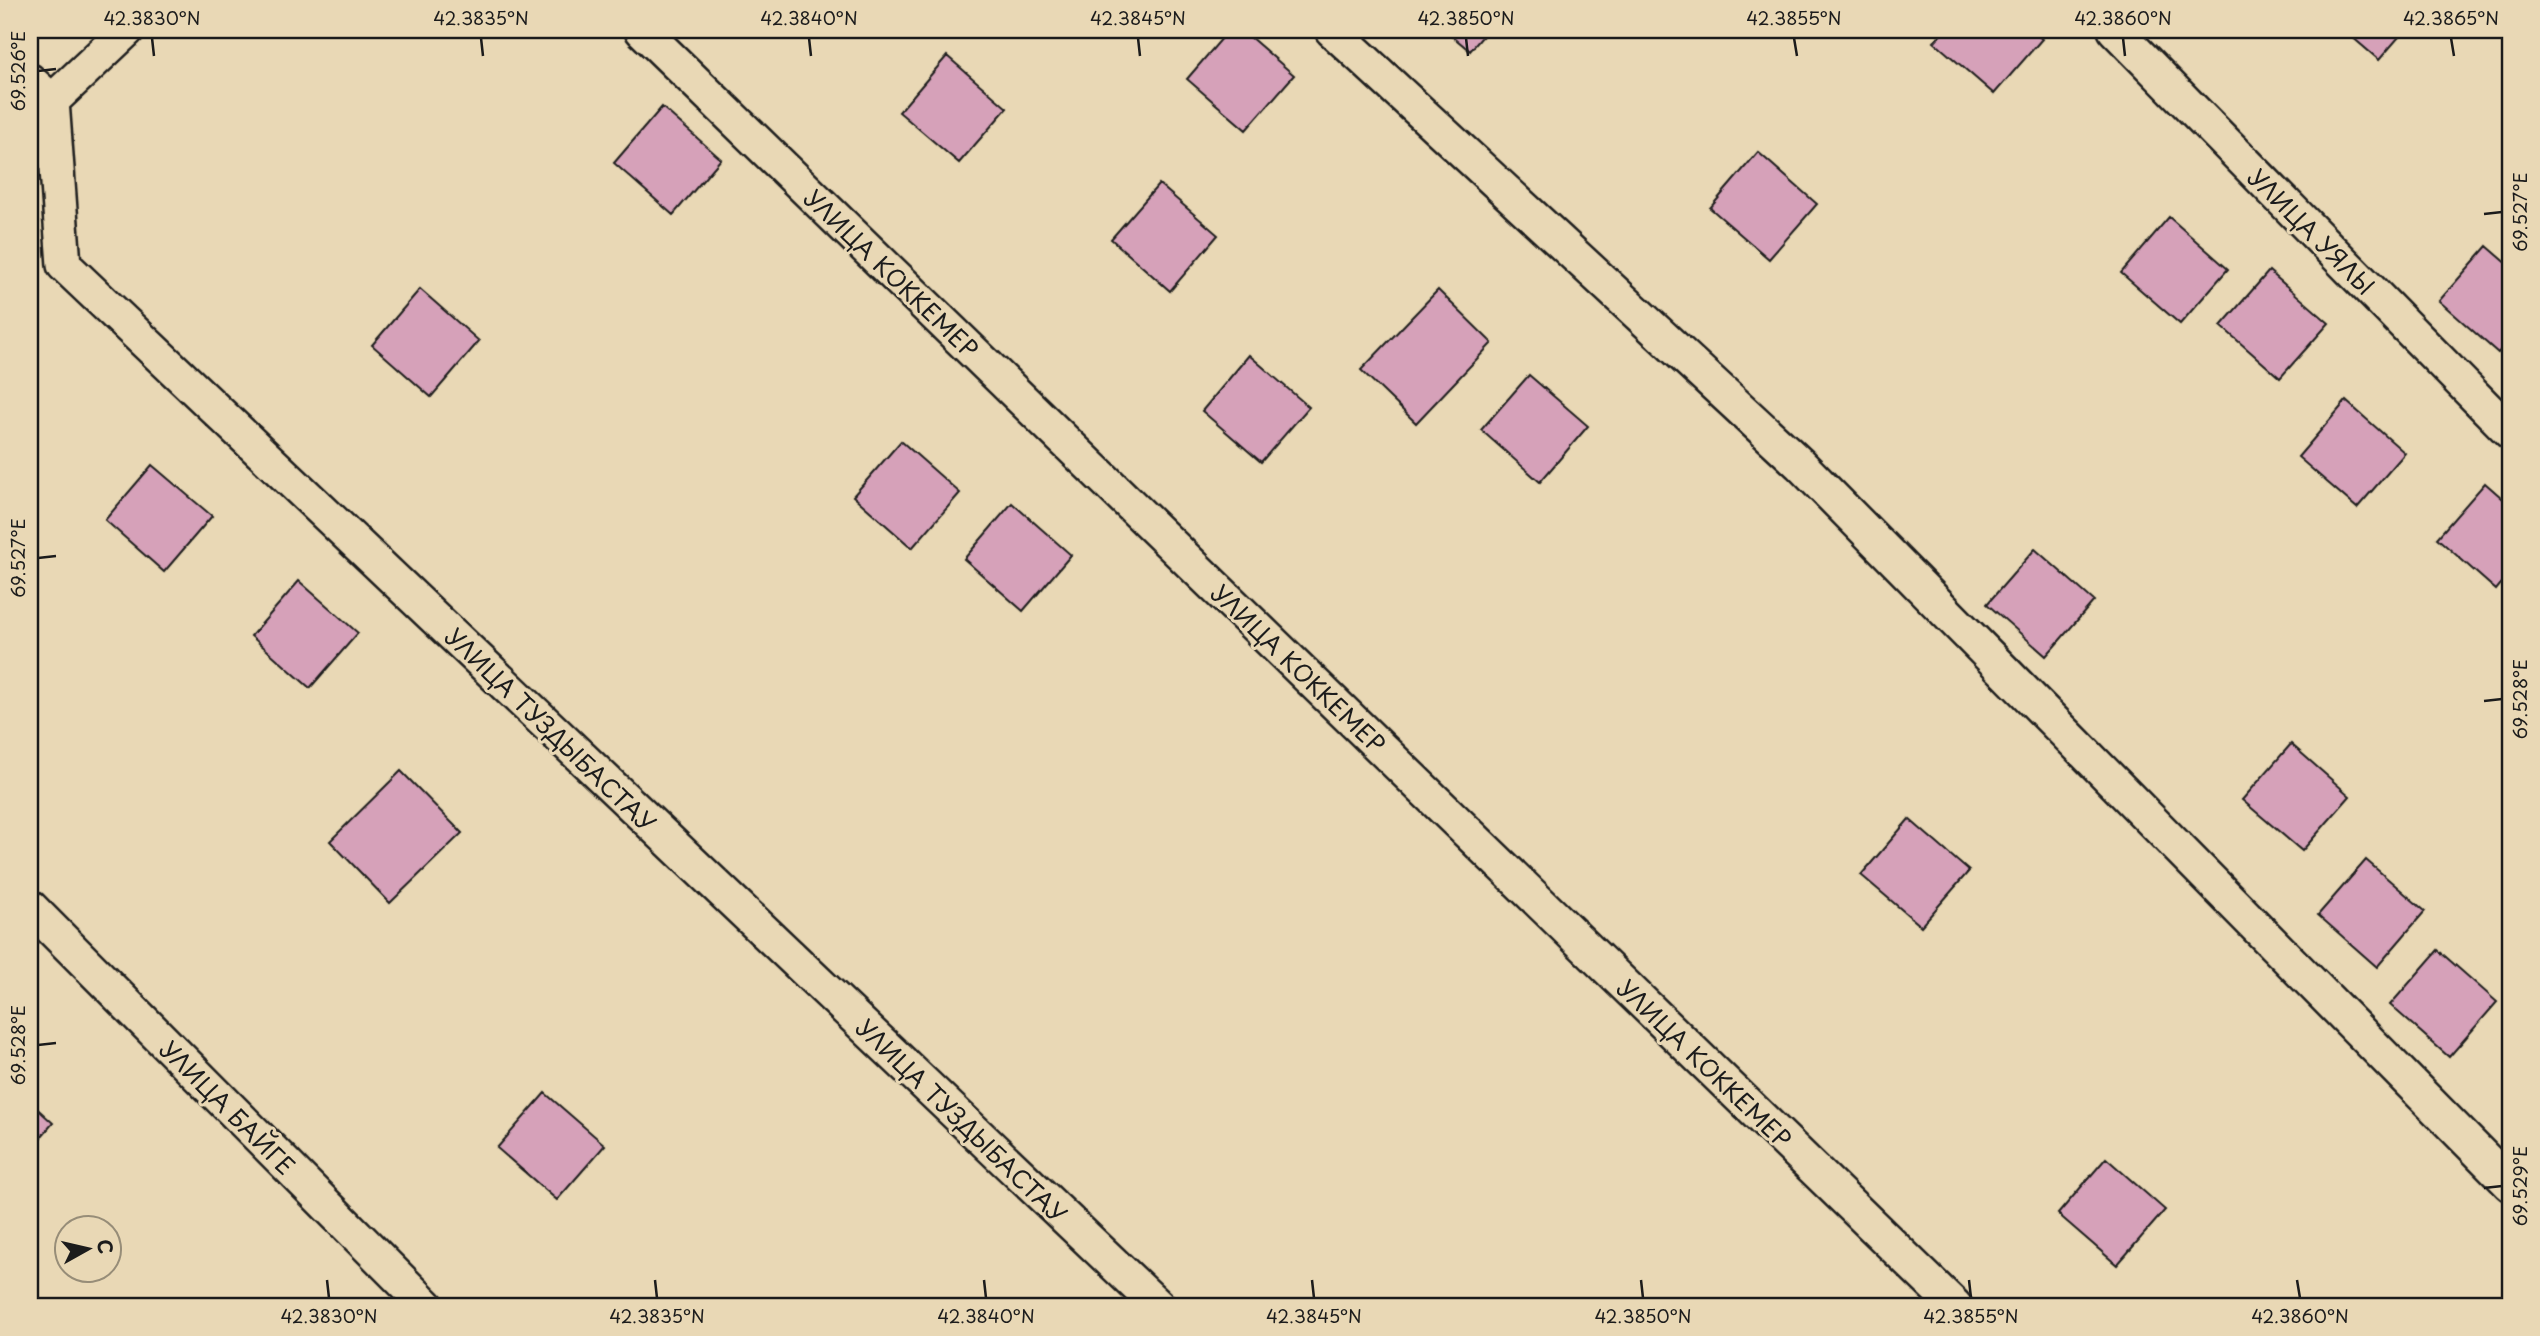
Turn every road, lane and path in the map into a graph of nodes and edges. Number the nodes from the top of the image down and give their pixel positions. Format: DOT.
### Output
graph roads {
  1 [pos="127,30"];
  2 [pos="642,30"];
  3 [pos="1332,30"];
  4 [pos="2115,30"];
  5 [pos="41,91"];
  6 [pos="30,143"];
  7 [pos="2510,432"];
  8 [pos="30,907"];
  9 [pos="2510,1184"];
  10 [pos="427,1306"];
  11 [pos="1158,1306"];
  12 [pos="1955,1306"];
  1 -- 5 [label="street"];
  2 -- 12 [label="street, УЛИЦА КОККЕМЕР"];
  3 -- 9 [label="street"];
  4 -- 7 [label="street, УЛИЦА УЯЛЫ"];
  5 -- 6 [label="street"];
  5 -- 11 [label="street, УЛИЦА ТУЗДЫБАСТАУ"];
  8 -- 10 [label="street, УЛИЦА БАЙГЕ"];
}
